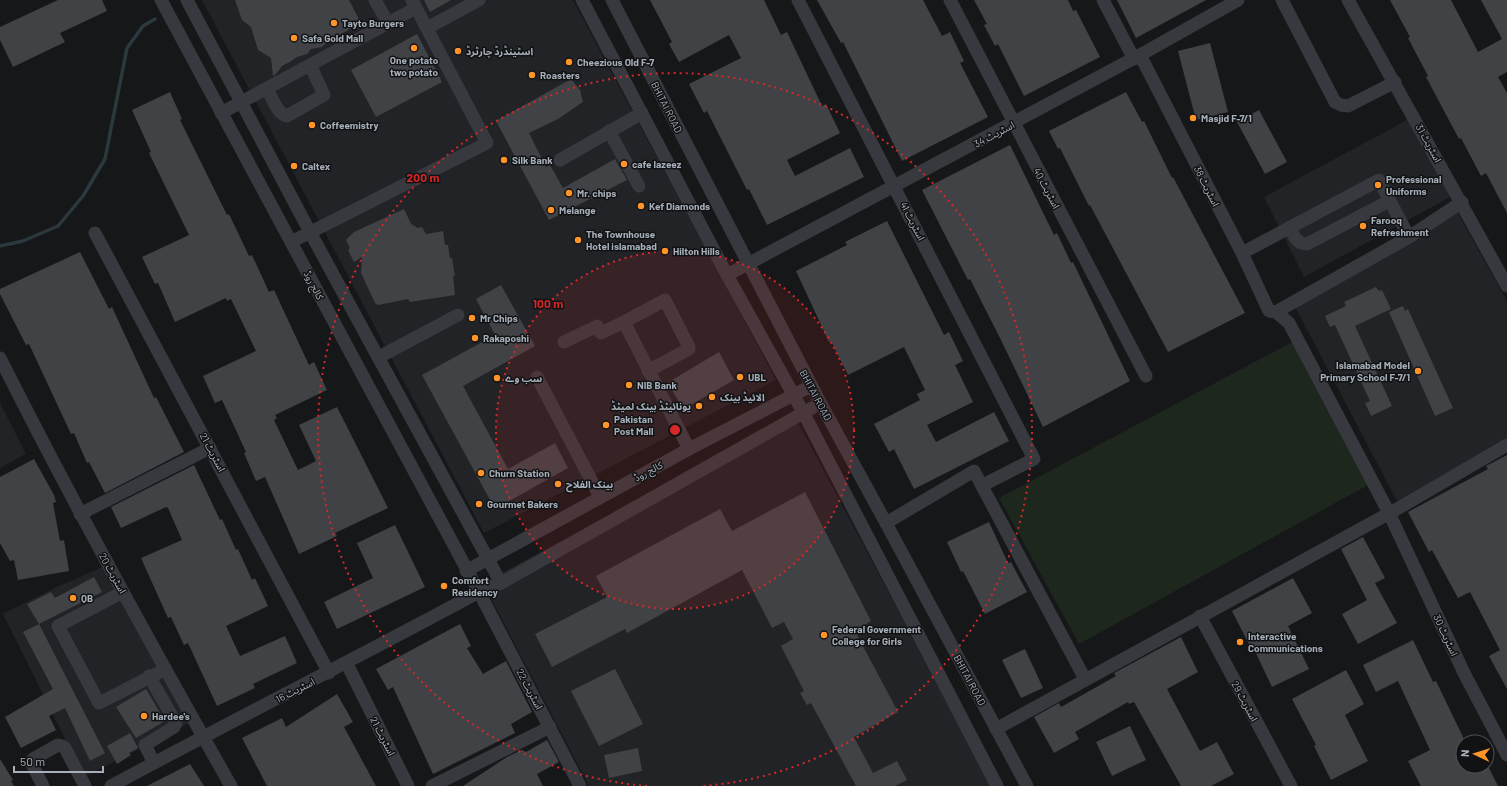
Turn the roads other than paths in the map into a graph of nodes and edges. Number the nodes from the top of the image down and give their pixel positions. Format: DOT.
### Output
graph roads {
  1 [pos="161,0"];
  2 [pos="187,0"];
  3 [pos="375,0"];
  4 [pos="479,0"];
  5 [pos="582,0"];
  6 [pos="612,0"];
  7 [pos="798,0"];
  8 [pos="950,0"];
  9 [pos="1103,0"];
  10 [pos="1282,0"];
  11 [pos="1348,0"];
  12 [pos="1234,1"];
  13 [pos="414,4"];
  14 [pos="388,23"];
  15 [pos="427,28"];
  16 [pos="1137,57"];
  17 [pos="310,65"];
  18 [pos="1395,82"];
  19 [pos="267,89"];
  20 [pos="242,102"];
  21 [pos="642,112"];
  22 [pos="221,113"];
  23 [pos="1013,123"];
  24 [pos="609,131"];
  25 [pos="560,160"];
  26 [pos="639,186"];
  27 [pos="895,186"];
  28 [pos="1389,201"];
  29 [pos="1462,202"];
  30 [pos="1290,227"];
  31 [pos="310,232"];
  32 [pos="96,233"];
  33 [pos="1409,237"];
  34 [pos="291,242"];
  35 [pos="1242,253"];
  36 [pos="748,264"];
  37 [pos="727,275"];
  38 [pos="1507,286"];
  39 [pos="1276,312"];
  40 [pos="458,315"];
  41 [pos="624,322"];
  42 [pos="564,342"];
  43 [pos="379,357"];
  44 [pos="0,358"];
  45 [pos="648,371"];
  46 [pos="537,376"];
  47 [pos="1146,376"];
  48 [pos="811,386"];
  49 [pos="794,395"];
  50 [pos="821,404"];
  51 [pos="803,412"];
  52 [pos="1507,445"];
  53 [pos="210,448"];
  54 [pos="689,449"];
  55 [pos="983,484"];
  56 [pos="600,497"];
  57 [pos="1389,513"];
  58 [pos="80,514"];
  59 [pos="886,523"];
  60 [pos="488,559"];
  61 [pos="466,571"];
  62 [pos="501,582"];
  63 [pos="123,592"];
  64 [pos="479,592"];
  65 [pos="1200,616"];
  66 [pos="346,664"];
  67 [pos="164,670"];
  68 [pos="329,673"];
  69 [pos="149,676"];
  70 [pos="1085,680"];
  71 [pos="550,727"];
  72 [pos="996,729"];
  73 [pos="203,736"];
  74 [pos="1507,755"];
  75 [pos="154,763"];
  76 [pos="43,786"];
  77 [pos="85,786"];
  78 [pos="111,786"];
  79 [pos="231,786"];
  80 [pos="408,786"];
  81 [pos="432,786"];
  82 [pos="580,786"];
  83 [pos="997,786"];
  84 [pos="1027,786"];
  85 [pos="1291,786"];
  1 -- 22 [label="street, کالج روڈ"];
  2 -- 20 [label="street"];
  3 -- 14 [label="street"];
  4 -- 15 [label="street"];
  5 -- 21 [label="street, BHITAI ROAD"];
  6 -- 36 [label="street, BHITAI ROAD"];
  7 -- 27 [label="street, اسٹریٹ 41"];
  8 -- 23 [label="street, اسٹریٹ 40"];
  9 -- 16 [label="street, اسٹریٹ 38"];
  10 -- 18 [label="street"];
  11 -- 18 [label="street, اسٹریٹ 31"];
  12 -- 16 [label="street, اسٹریٹ 34"];
  13 -- 14 [label="street"];
  13 -- 15 [label="street"];
  14 -- 17 [label="street"];
  15 -- 31 [label="street"];
  16 -- 23 [label="street, اسٹریٹ 34"];
  16 -- 35 [label="street, اسٹریٹ 38"];
  17 -- 19 [label="street"];
  17 -- 19 [label="street"];
  18 -- 29 [label="street, اسٹریٹ 31"];
  19 -- 20 [label="street"];
  20 -- 22 [label="street"];
  20 -- 31 [label="street"];
  21 -- 24 [label="street"];
  21 -- 37 [label="street, BHITAI ROAD"];
  22 -- 34 [label="street, کالج روڈ"];
  23 -- 27 [label="street, اسٹریٹ 34"];
  23 -- 47 [label="street, اسٹریٹ 40"];
  24 -- 25 [label="street"];
  24 -- 26 [label="street"];
  27 -- 36 [label="street, اسٹریٹ 34"];
  27 -- 55 [label="street, اسٹریٹ 41"];
  28 -- 30 [label="street"];
  28 -- 30 [label="street"];
  28 -- 33 [label="street"];
  29 -- 33 [label="street"];
  29 -- 38 [label="street, اسٹریٹ 31"];
  30 -- 35 [label="street"];
  31 -- 34 [label="street"];
  31 -- 43 [label="street"];
  32 -- 53 [label="street, اسٹریٹ 21"];
  33 -- 39 [label="street"];
  34 -- 61 [label="street, کالج روڈ"];
  35 -- 39 [label="street, اسٹریٹ 38"];
  36 -- 37 [label="street, اسٹریٹ 34"];
  36 -- 48 [label="street, BHITAI ROAD"];
  37 -- 49 [label="street, BHITAI ROAD"];
  39 -- 57 [label="street, اسٹریٹ 30"];
  40 -- 43 [label="street"];
  41 -- 42 [label="street"];
  41 -- 45 [label="street"];
  41 -- 45 [label="street"];
  43 -- 60 [label="street"];
  44 -- 58 [label="street, اسٹریٹ 20"];
  45 -- 54 [label="street"];
  46 -- 56 [label="street"];
  48 -- 49 [label="street, کالج روڈ"];
  48 -- 50 [label="street, BHITAI ROAD"];
  49 -- 51 [label="street, BHITAI ROAD"];
  49 -- 54 [label="street, کالج روڈ"];
  50 -- 51 [label="street"];
  50 -- 59 [label="street, BHITAI ROAD"];
  51 -- 62 [label="street"];
  51 -- 83 [label="street, BHITAI ROAD"];
  52 -- 57 [label="street"];
  53 -- 58 [label="street"];
  53 -- 68 [label="street, اسٹریٹ 21"];
  54 -- 56 [label="street, کالج روڈ"];
  55 -- 59 [label="street"];
  55 -- 70 [label="street"];
  56 -- 60 [label="street, کالج روڈ"];
  57 -- 65 [label="street"];
  57 -- 74 [label="street, اسٹریٹ 30"];
  58 -- 63 [label="street, اسٹریٹ 20"];
  59 -- 72 [label="street, BHITAI ROAD"];
  60 -- 61 [label="street, کالج روڈ"];
  60 -- 62 [label="street"];
  61 -- 64 [label="street, کالج روڈ"];
  62 -- 64 [label="street"];
  63 -- 67 [label="street, اسٹریٹ 20"];
  63 -- 69 [label="street"];
  64 -- 66 [label="street, اسٹریٹ 16"];
  64 -- 71 [label="street, اسٹریٹ 22"];
  65 -- 70 [label="street"];
  65 -- 85 [label="street, اسٹریٹ 29"];
  66 -- 68 [label="street, اسٹریٹ 16"];
  66 -- 80 [label="street, اسٹریٹ 21"];
  67 -- 69 [label="street"];
  67 -- 73 [label="street, اسٹریٹ 20"];
  68 -- 73 [label="street, اسٹریٹ 16"];
  69 -- 75 [label="street"];
  70 -- 72 [label="street"];
  71 -- 81 [label="street"];
  71 -- 82 [label="street, اسٹریٹ 22"];
  72 -- 84 [label="street, BHITAI ROAD"];
  73 -- 75 [label="street, اسٹریٹ 16"];
  73 -- 79 [label="street, اسٹریٹ 20"];
  75 -- 78 [label="street, اسٹریٹ 16"];
  76 -- 77 [label="street"];
}
